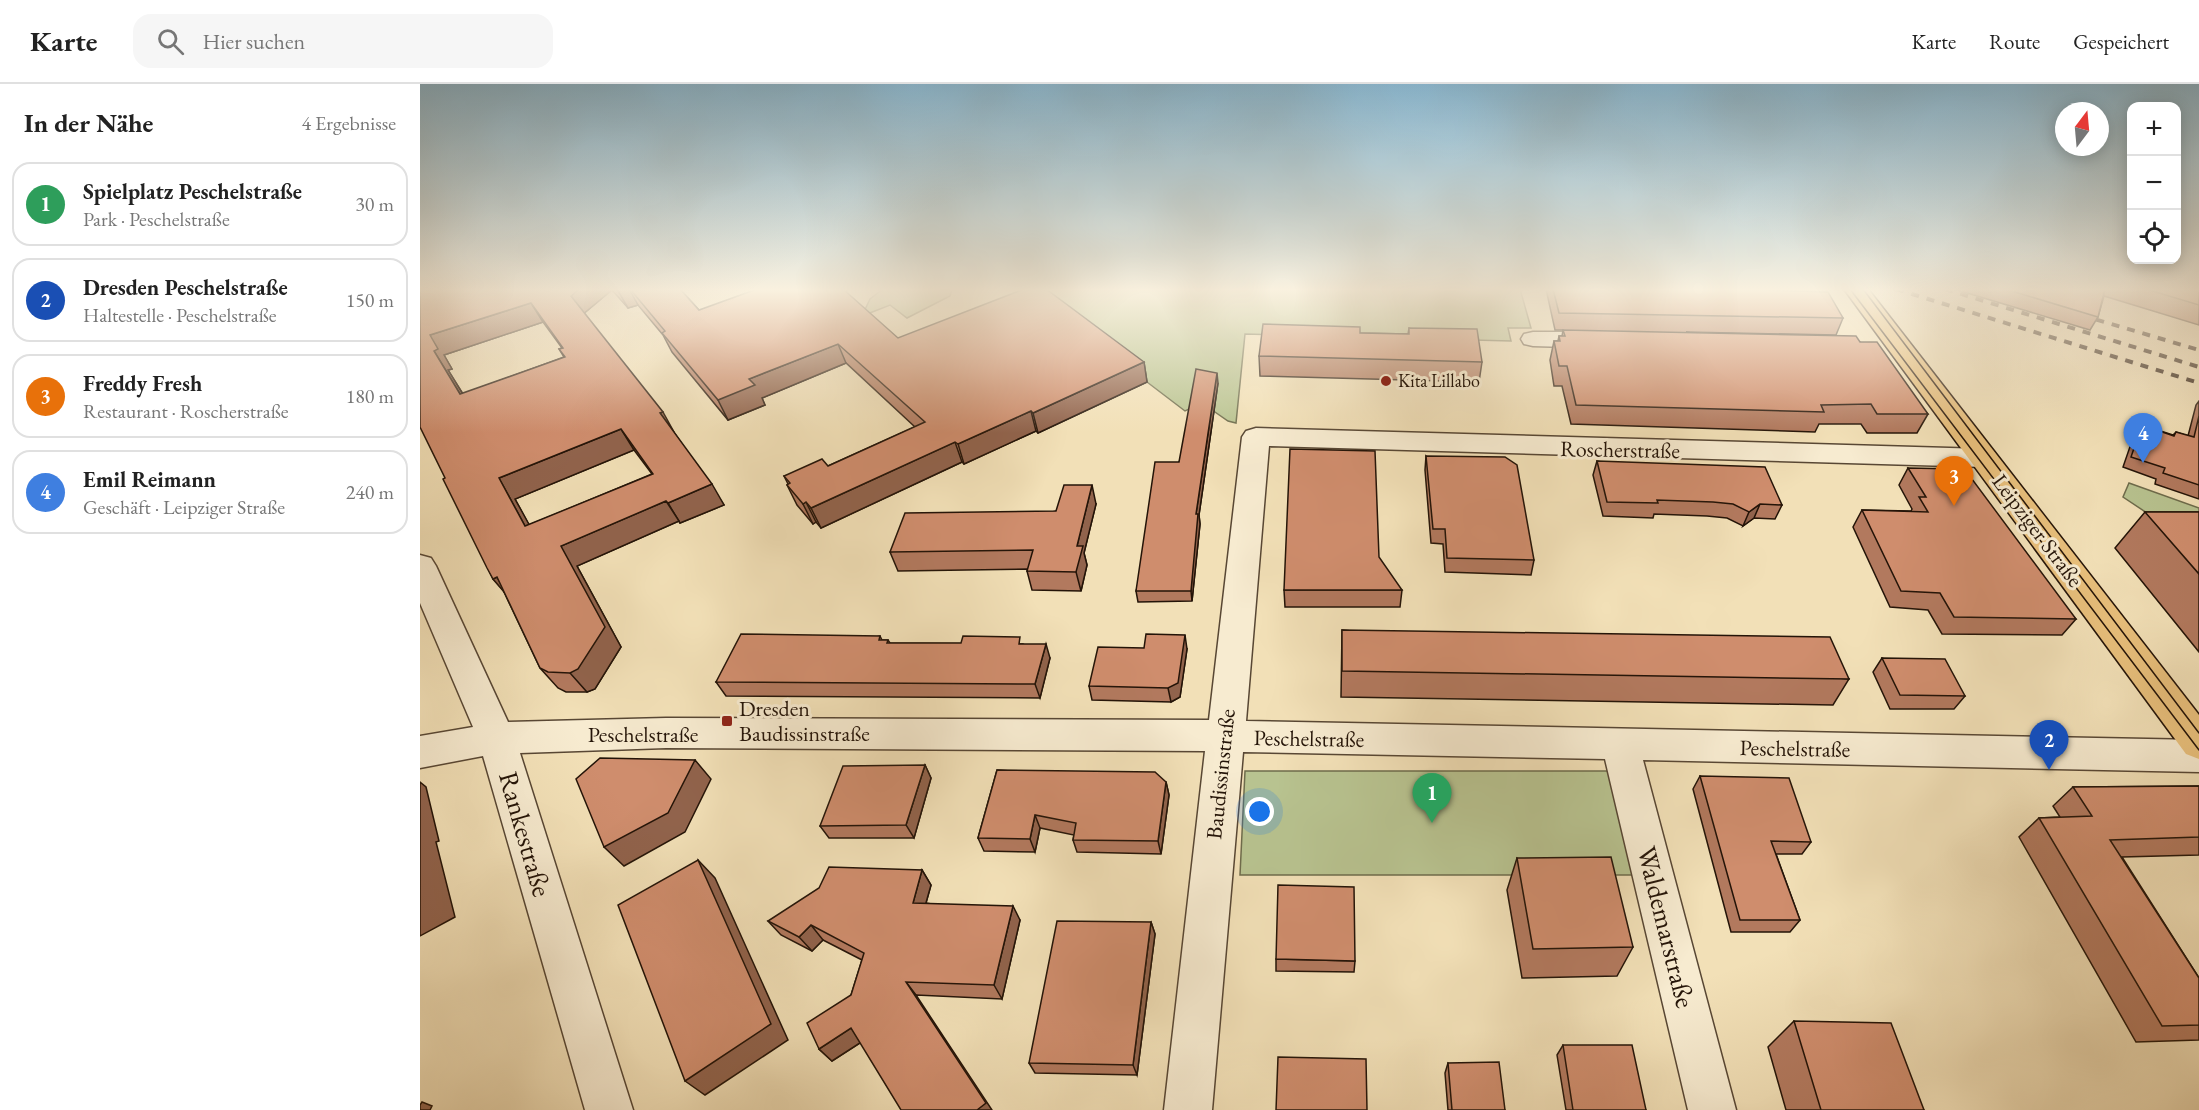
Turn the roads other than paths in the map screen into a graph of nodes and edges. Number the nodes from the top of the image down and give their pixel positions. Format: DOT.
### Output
graph roads {
  1 [pos="1881,337"];
  2 [pos="1533,339"];
  3 [pos="1627,341"];
  4 [pos="1256,437"];
  5 [pos="1984,458"];
  6 [pos="420,566"];
  7 [pos="1224,736"];
  8 [pos="497,738"];
  9 [pos="2199,743"];
  10 [pos="1620,744"];
  11 [pos="420,752"];
  12 [pos="2199,756"];
  13 [pos="609,1110"];
  14 [pos="1188,1110"];
  15 [pos="1712,1110"];
  1 -- 5 [label="main road, Leipziger Straße"];
  2 -- 3 [label="street"];
  4 -- 5 [label="street, Roscherstraße"];
  4 -- 7 [label="street, Baudissinstraße"];
  5 -- 9 [label="main road, Leipziger Straße"];
  6 -- 8 [label="street, Rankestraße"];
  7 -- 8 [label="street, Peschelstraße"];
  7 -- 10 [label="street, Peschelstraße"];
  7 -- 14 [label="street, Baudissinstraße"];
  8 -- 11 [label="street, Peschelstraße"];
  8 -- 13 [label="street, Rankestraße"];
  10 -- 12 [label="street, Peschelstraße"];
  10 -- 15 [label="street, Waldemarstraße"];
}
